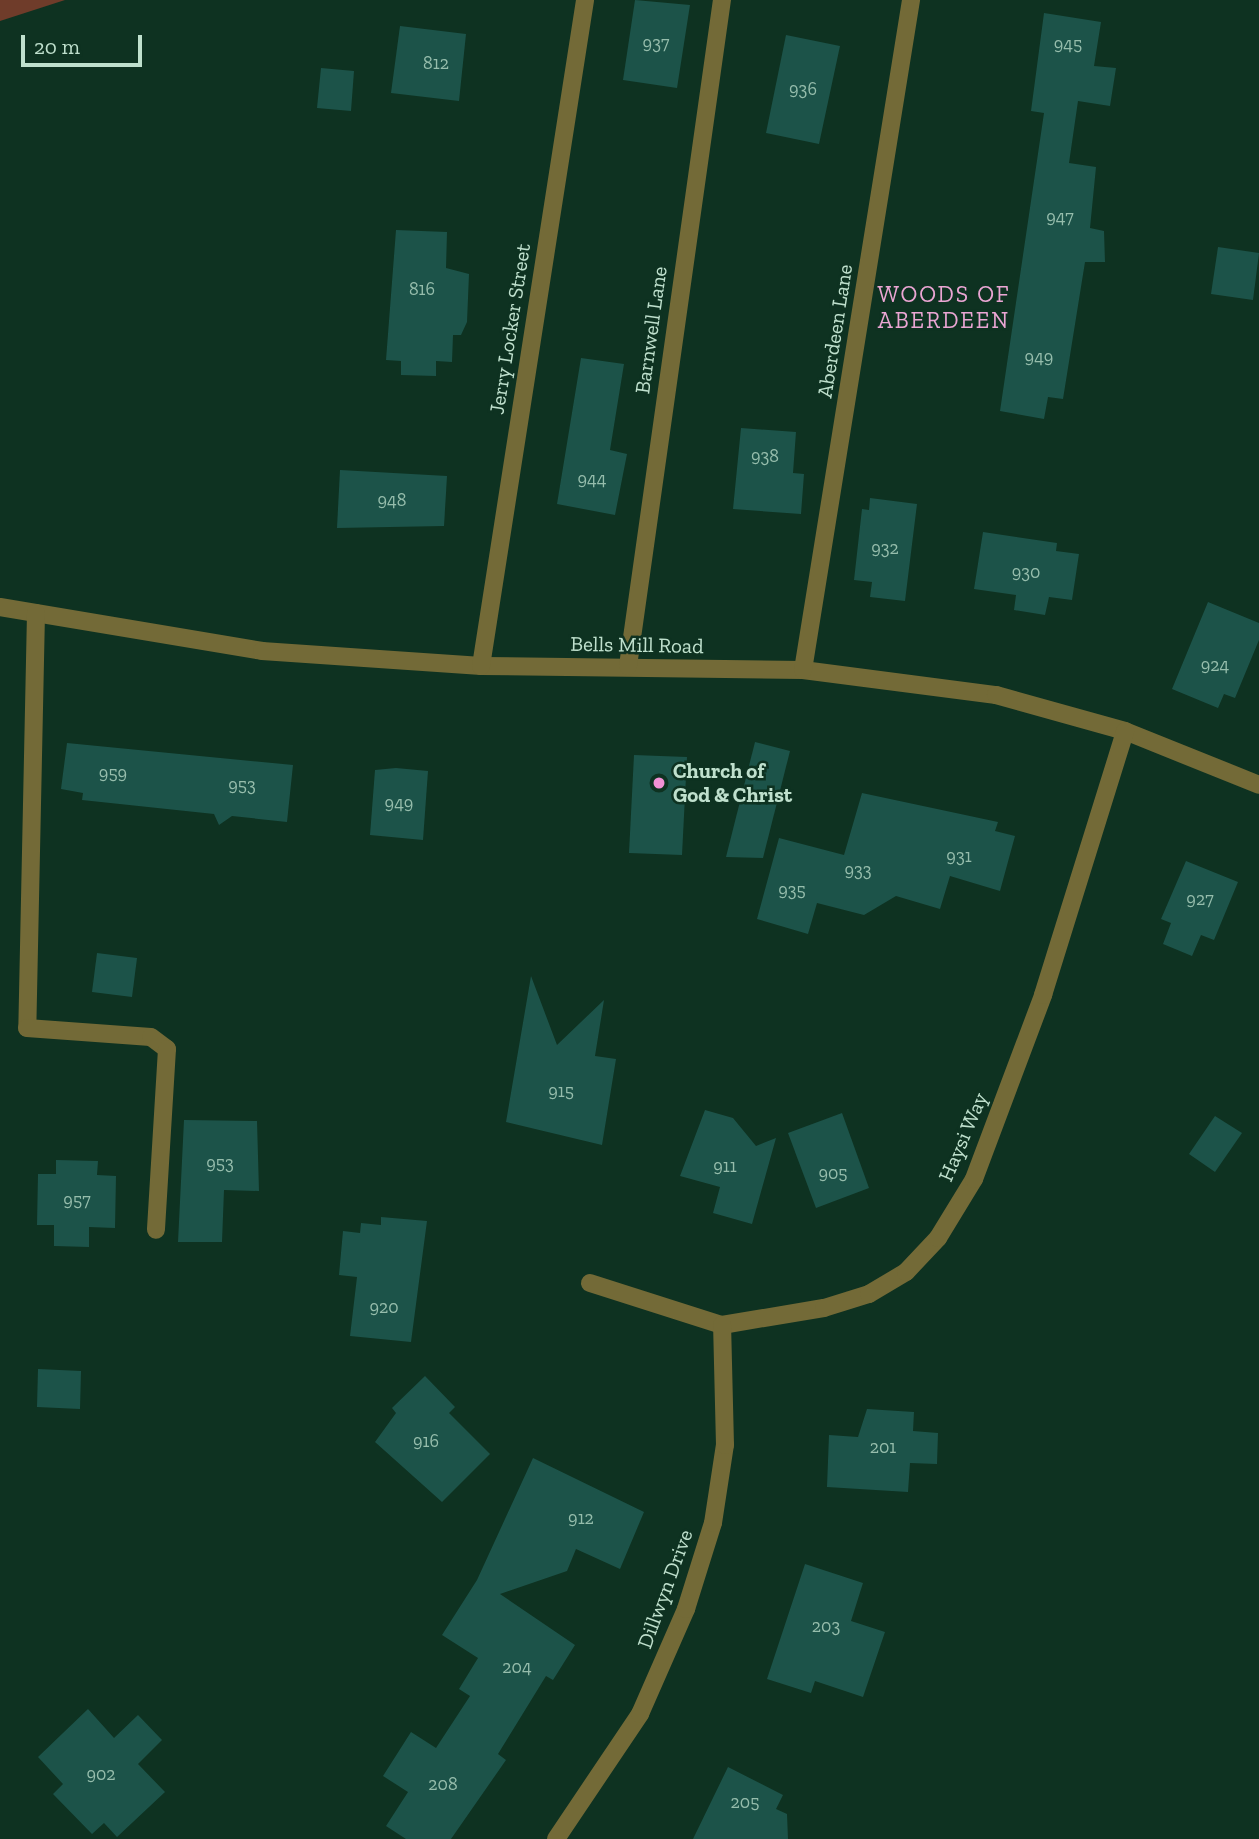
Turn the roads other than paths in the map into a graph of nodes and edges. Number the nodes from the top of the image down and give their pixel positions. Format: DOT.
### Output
graph roads {
  1 [pos="585,0"];
  2 [pos="722,0"];
  3 [pos="911,0"];
  4 [pos="0,607"];
  5 [pos="36,613"];
  6 [pos="481,666"];
  7 [pos="628,666"];
  8 [pos="803,670"];
  9 [pos="1125,731"];
  10 [pos="1259,785"];
  11 [pos="156,1230"];
  12 [pos="590,1283"];
  13 [pos="722,1325"];
  14 [pos="556,1839"];
  1 -- 6 [label="street, Jerry Locker Street"];
  2 -- 7 [label="street, Barnwell Lane"];
  3 -- 8 [label="street, Aberdeen Lane"];
  4 -- 5 [label="street, Bells Mill Road"];
  5 -- 6 [label="street, Bells Mill Road"];
  5 -- 11 [label="street"];
  6 -- 7 [label="street, Bells Mill Road"];
  7 -- 8 [label="street, Bells Mill Road"];
  8 -- 9 [label="street, Bells Mill Road"];
  9 -- 10 [label="street, Bells Mill Road"];
  9 -- 13 [label="street, Haysi Way"];
  12 -- 13 [label="street, Haysi Way"];
  13 -- 14 [label="street, Dillwyn Drive"];
}
